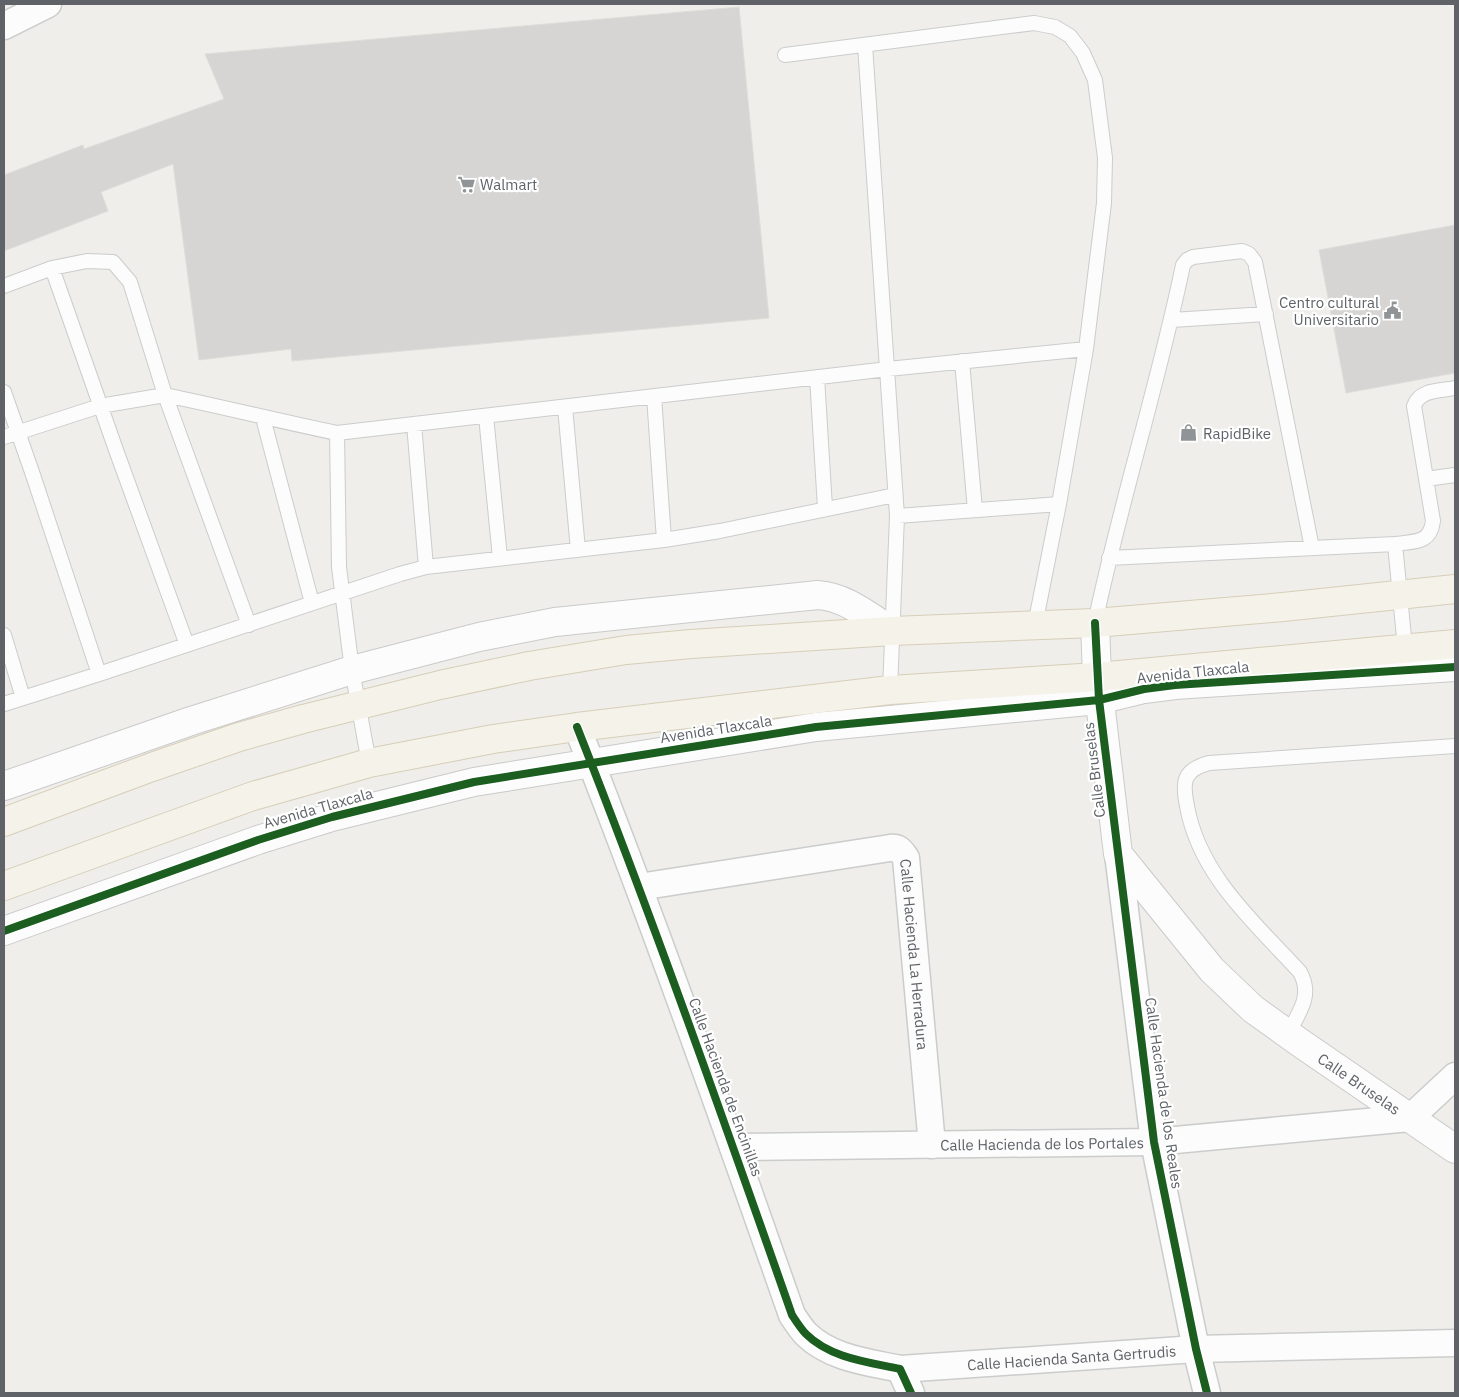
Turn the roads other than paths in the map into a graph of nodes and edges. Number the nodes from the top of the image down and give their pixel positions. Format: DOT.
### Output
graph roads {
  1 [pos="48,4"];
  2 [pos="4,26"];
  3 [pos="865,45"];
  4 [pos="785,55"];
  5 [pos="52,268"];
  6 [pos="4,286"];
  7 [pos="1266,314"];
  8 [pos="1172,320"];
  9 [pos="1086,349"];
  10 [pos="962,361"];
  11 [pos="888,369"];
  12 [pos="817,377"];
  13 [pos="1455,388"];
  14 [pos="4,392"];
  15 [pos="165,395"];
  16 [pos="654,396"];
  17 [pos="100,406"];
  18 [pos="565,406"];
  19 [pos="486,416"];
  20 [pos="264,418"];
  21 [pos="414,424"];
  22 [pos="18,433"];
  23 [pos="337,433"];
  24 [pos="4,437"];
  25 [pos="1455,475"];
  26 [pos="1426,479"];
  27 [pos="895,495"];
  28 [pos="1059,504"];
  29 [pos="825,508"];
  30 [pos="975,510"];
  31 [pos="897,516"];
  32 [pos="664,540"];
  33 [pos="1395,544"];
  34 [pos="1312,548"];
  35 [pos="578,550"];
  36 [pos="500,558"];
  37 [pos="1109,558"];
  38 [pos="426,568"];
  39 [pos="1455,589"];
  40 [pos="342,593"];
  41 [pos="1400,594"];
  42 [pos="312,603"];
  43 [pos="1095,623"];
  44 [pos="249,625"];
  45 [pos="1036,625"];
  46 [pos="892,631"];
  47 [pos="4,635"];
  48 [pos="1455,644"];
  49 [pos="187,645"];
  50 [pos="1405,648"];
  51 [pos="1455,667"];
  52 [pos="352,670"];
  53 [pos="99,674"];
  54 [pos="1098,689"];
  55 [pos="890,690"];
  56 [pos="23,698"];
  57 [pos="4,704"];
  58 [pos="359,705"];
  59 [pos="577,728"];
  60 [pos="1455,746"];
  61 [pos="591,762"];
  62 [pos="369,763"];
  63 [pos="4,786"];
  64 [pos="4,822"];
  65 [pos="1118,854"];
  66 [pos="4,886"];
  67 [pos="639,887"];
  68 [pos="4,931"];
  69 [pos="1288,1034"];
  70 [pos="1455,1076"];
  71 [pos="1410,1118"];
  72 [pos="1154,1142"];
  73 [pos="932,1145"];
  74 [pos="733,1147"];
  75 [pos="1455,1150"];
  76 [pos="1455,1343"];
  77 [pos="1196,1349"];
  78 [pos="900,1369"];
  79 [pos="911,1393"];
  80 [pos="1207,1393"];
  1 -- 2 [label="street"];
  3 -- 4 [label="lane"];
  3 -- 9 [label="lane"];
  3 -- 11 [label="lane"];
  5 -- 6 [label="lane"];
  5 -- 15 [label="lane"];
  5 -- 17 [label="lane"];
  7 -- 8 [label="lane"];
  7 -- 8 [label="lane"];
  7 -- 34 [label="lane"];
  8 -- 37 [label="lane"];
  9 -- 10 [label="lane"];
  9 -- 28 [label="lane"];
  10 -- 11 [label="lane"];
  10 -- 30 [label="lane"];
  11 -- 12 [label="lane"];
  11 -- 27 [label="lane"];
  12 -- 16 [label="lane"];
  12 -- 29 [label="lane"];
  13 -- 26 [label="lane"];
  14 -- 22 [label="lane"];
  15 -- 17 [label="lane"];
  15 -- 20 [label="lane"];
  15 -- 44 [label="lane"];
  16 -- 18 [label="lane"];
  16 -- 32 [label="lane"];
  17 -- 22 [label="lane"];
  17 -- 49 [label="lane"];
  18 -- 19 [label="lane"];
  18 -- 35 [label="lane"];
  19 -- 21 [label="lane"];
  19 -- 36 [label="lane"];
  20 -- 23 [label="lane"];
  20 -- 42 [label="lane"];
  21 -- 23 [label="lane"];
  21 -- 38 [label="lane"];
  22 -- 24 [label="lane"];
  22 -- 53 [label="lane"];
  23 -- 40 [label="lane"];
  25 -- 26 [label="lane"];
  26 -- 33 [label="lane"];
  27 -- 29 [label="lane"];
  27 -- 31 [label="lane"];
  28 -- 30 [label="lane"];
  28 -- 45 [label="lane"];
  29 -- 32 [label="lane"];
  30 -- 31 [label="lane"];
  31 -- 46 [label="lane"];
  32 -- 35 [label="lane"];
  33 -- 34 [label="lane"];
  33 -- 41 [label="lane"];
  34 -- 37 [label="lane"];
  35 -- 36 [label="lane"];
  36 -- 38 [label="lane"];
  37 -- 43 [label="lane"];
  38 -- 40 [label="lane"];
  39 -- 41 [label="main road"];
  40 -- 42 [label="lane"];
  40 -- 52 [label="lane"];
  41 -- 43 [label="main road"];
  41 -- 50 [label="lane"];
  42 -- 44 [label="lane"];
  43 -- 45 [label="main road"];
  43 -- 54 [label="street, Calle Bruselas"];
  44 -- 49 [label="lane"];
  45 -- 46 [label="main road"];
  46 -- 52 [label="street"];
  46 -- 55 [label="lane"];
  46 -- 58 [label="main road"];
  47 -- 56 [label="lane"];
  48 -- 50 [label="main road, Avenida Tlaxcala"];
  49 -- 53 [label="lane"];
  50 -- 54 [label="main road, Avenida Tlaxcala"];
  51 -- 54 [label="street, Avenida Tlaxcala"];
  52 -- 58 [label="lane"];
  52 -- 63 [label="street"];
  53 -- 56 [label="lane"];
  54 -- 55 [label="main road, Avenida Tlaxcala"];
  54 -- 61 [label="street, Avenida Tlaxcala"];
  54 -- 65 [label="street, Calle Bruselas"];
  55 -- 59 [label="main road, Avenida Tlaxcala"];
  56 -- 57 [label="lane"];
  58 -- 62 [label="lane"];
  58 -- 64 [label="main road"];
  59 -- 61 [label="street, Calle Hacienda de Encinillas"];
  59 -- 62 [label="main road, Avenida Tlaxcala"];
  60 -- 69 [label="lane"];
  61 -- 67 [label="street, Calle Hacienda de Encinillas"];
  61 -- 68 [label="street, Avenida Tlaxcala"];
  62 -- 66 [label="main road, Avenida Tlaxcala"];
  65 -- 69 [label="street, Calle Bruselas"];
  65 -- 72 [label="street, Calle Hacienda de los Reales"];
  67 -- 73 [label="street, Calle Hacienda La Herradura"];
  67 -- 74 [label="street, Calle Hacienda de Encinillas"];
  69 -- 71 [label="street, Calle Bruselas"];
  70 -- 71 [label="street"];
  71 -- 72 [label="street, Calle Hacienda de los Portales"];
  71 -- 75 [label="street, Calle Bruselas"];
  72 -- 73 [label="street, Calle Hacienda de los Portales"];
  72 -- 77 [label="street, Calle Hacienda de los Reales"];
  73 -- 74 [label="street, Calle Hacienda de los Portales"];
  74 -- 78 [label="street, Calle Hacienda de Encinillas"];
  76 -- 77 [label="street, Calle Hacienda Santa Gertrudis"];
  77 -- 78 [label="street, Calle Hacienda Santa Gertrudis"];
  77 -- 80 [label="street, Calle Hacienda de los Reales"];
  78 -- 79 [label="street"];
}
